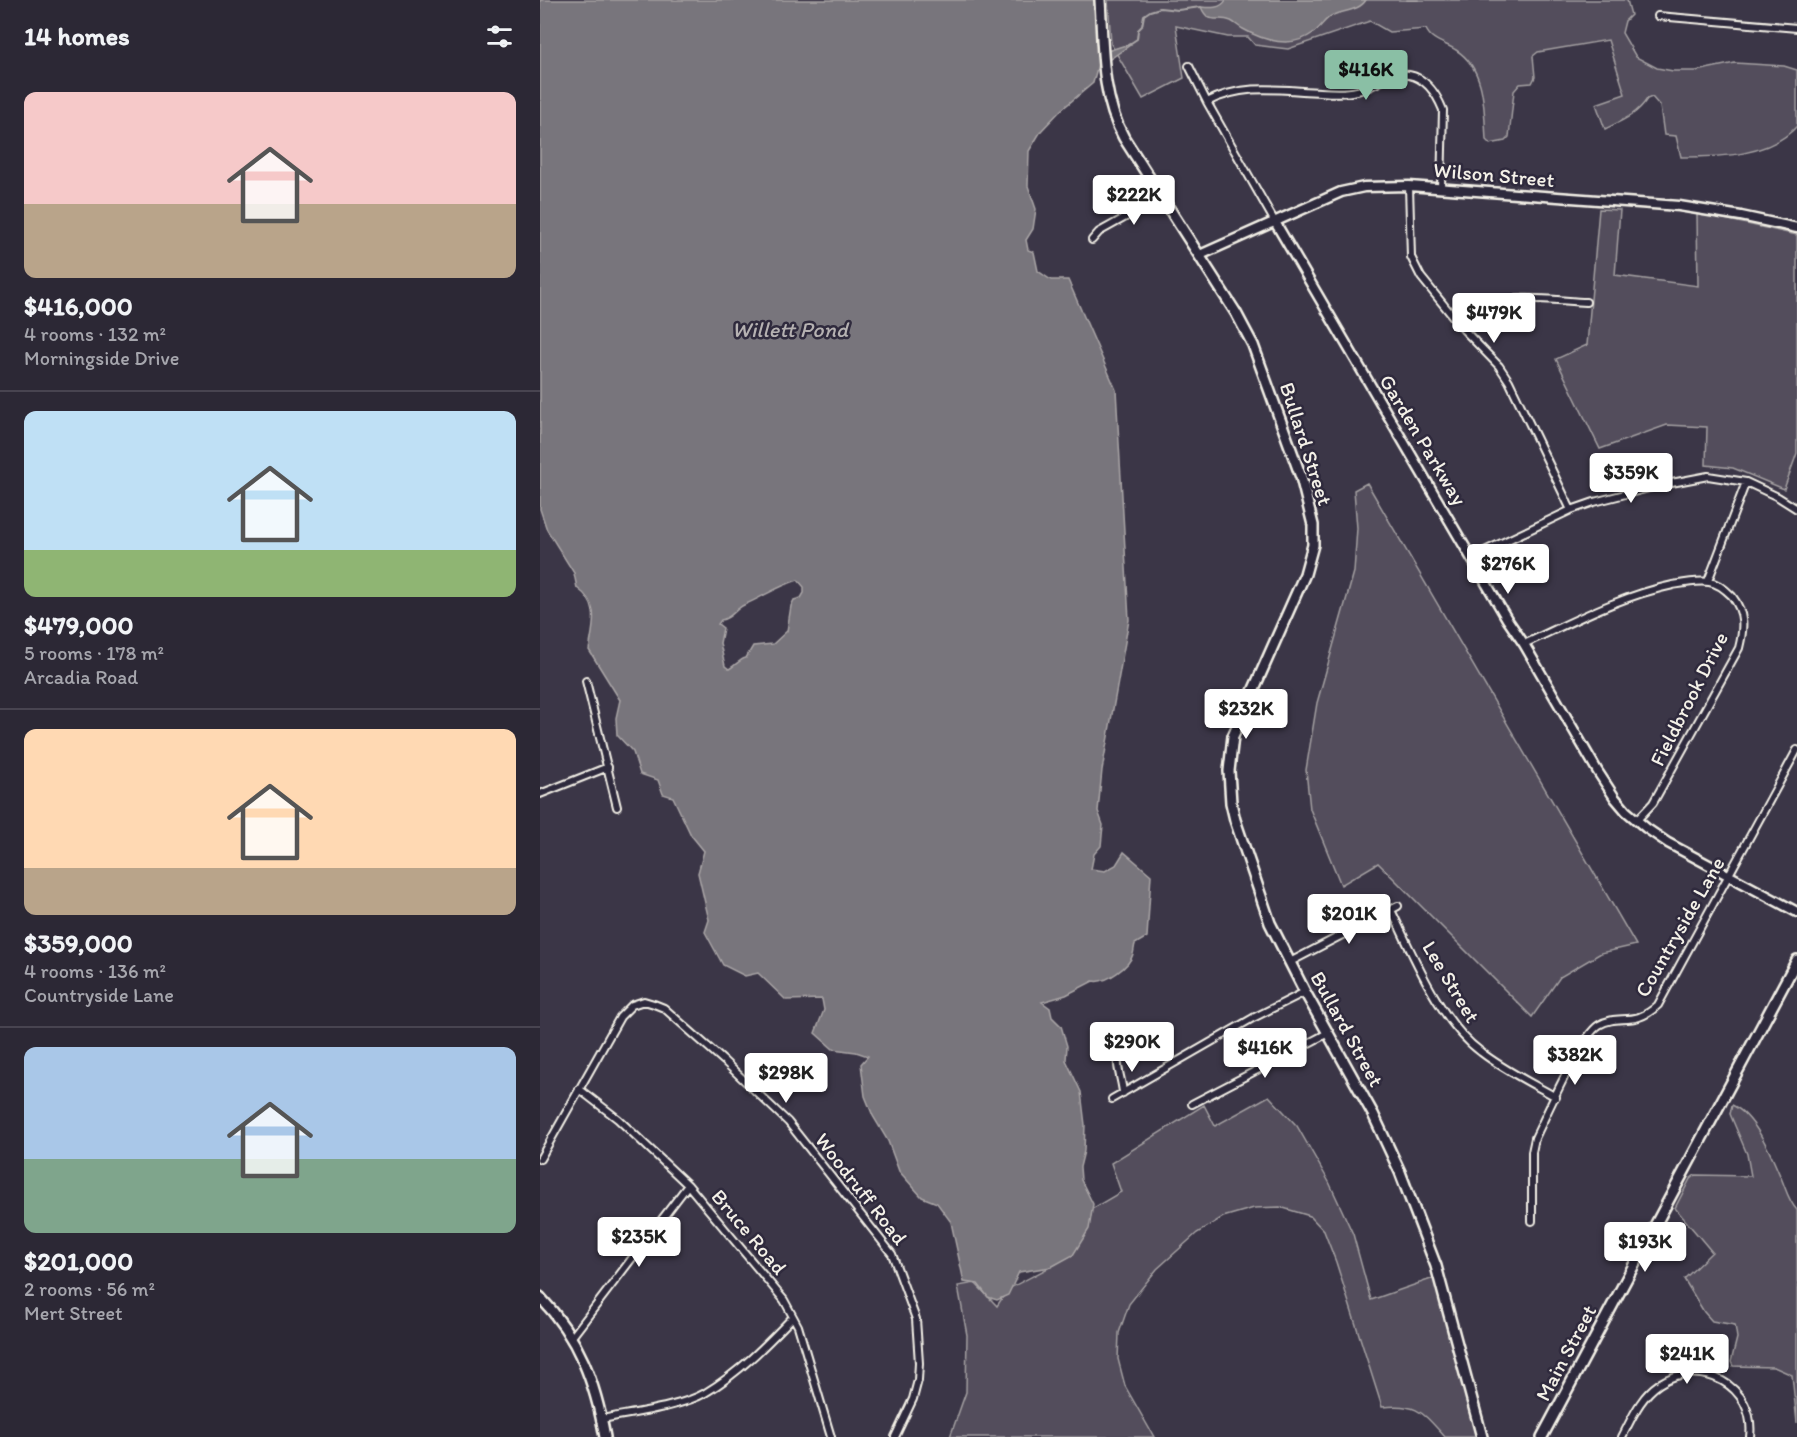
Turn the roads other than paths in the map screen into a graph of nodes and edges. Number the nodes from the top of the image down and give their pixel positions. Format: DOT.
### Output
graph roads {
  1 [pos="1100,0"];
  2 [pos="1658,16"];
  3 [pos="1797,28"];
  4 [pos="1189,66"];
  5 [pos="1207,102"];
  6 [pos="1409,186"];
  7 [pos="1441,188"];
  8 [pos="1162,197"];
  9 [pos="1275,222"];
  10 [pos="1797,228"];
  11 [pos="1092,240"];
  12 [pos="1200,255"];
  13 [pos="1586,302"];
  14 [pos="1464,330"];
  15 [pos="1746,482"];
  16 [pos="1797,509"];
  17 [pos="1571,510"];
  18 [pos="1472,557"];
  19 [pos="1708,581"];
  20 [pos="1524,644"];
  21 [pos="586,681"];
  22 [pos="1797,750"];
  23 [pos="608,767"];
  24 [pos="540,794"];
  25 [pos="617,807"];
  26 [pos="1637,820"];
  27 [pos="1730,875"];
  28 [pos="1398,906"];
  29 [pos="1391,910"];
  30 [pos="1797,912"];
  31 [pos="1797,960"];
  32 [pos="1290,963"];
  33 [pos="1305,992"];
  34 [pos="1328,1033"];
  35 [pos="1120,1050"];
  36 [pos="579,1089"];
  37 [pos="1123,1092"];
  38 [pos="1556,1097"];
  39 [pos="1112,1099"];
  40 [pos="1192,1104"];
  41 [pos="540,1158"];
  42 [pos="688,1185"];
  43 [pos="1532,1221"];
  44 [pos="540,1297"];
  45 [pos="793,1317"];
  46 [pos="572,1337"];
  47 [pos="602,1419"];
  48 [pos="605,1437"];
  49 [pos="831,1437"];
  50 [pos="895,1437"];
  51 [pos="1482,1437"];
  52 [pos="1542,1437"];
  53 [pos="1622,1437"];
  54 [pos="1750,1437"];
  1 -- 8 [label="main road, Bullard Street"];
  2 -- 3 [label="street"];
  4 -- 5 [label="street, Garden Parkway"];
  5 -- 7 [label="street"];
  5 -- 9 [label="street, Garden Parkway"];
  6 -- 7 [label="street, Wilson Street"];
  6 -- 9 [label="street, Wilson Street"];
  6 -- 14 [label="street"];
  7 -- 10 [label="street, Wilson Street"];
  8 -- 11 [label="street"];
  8 -- 12 [label="main road, Bullard Street"];
  9 -- 12 [label="street, Wilson Street"];
  9 -- 18 [label="street, Garden Parkway"];
  12 -- 32 [label="main road, Bullard Street"];
  13 -- 14 [label="street"];
  14 -- 17 [label="street"];
  15 -- 16 [label="street"];
  15 -- 17 [label="street"];
  15 -- 19 [label="street"];
  17 -- 18 [label="street"];
  18 -- 20 [label="street, Garden Parkway"];
  19 -- 20 [label="street"];
  19 -- 26 [label="street, Fieldbrook Drive"];
  20 -- 26 [label="street, Garden Parkway"];
  21 -- 23 [label="street"];
  22 -- 27 [label="street, Countryside Lane"];
  23 -- 24 [label="street"];
  23 -- 25 [label="street"];
  26 -- 27 [label="street, Garden Parkway"];
  27 -- 30 [label="street, Garden Parkway"];
  27 -- 38 [label="street, Countryside Lane"];
  28 -- 29 [label="street"];
  29 -- 32 [label="street"];
  29 -- 38 [label="street, Lee Street"];
  31 -- 52 [label="main road, Main Street"];
  32 -- 33 [label="main road, Bullard Street"];
  33 -- 34 [label="main road, Bullard Street"];
  33 -- 37 [label="street"];
  34 -- 40 [label="street"];
  34 -- 51 [label="main road, Bullard Street"];
  35 -- 37 [label="street"];
  36 -- 41 [label="street, Woodruff Road"];
  36 -- 42 [label="street, Bruce Road"];
  36 -- 50 [label="street, Woodruff Road"];
  37 -- 39 [label="street"];
  38 -- 43 [label="street, Countryside Lane"];
  42 -- 45 [label="street, Bruce Road"];
  42 -- 46 [label="street"];
  44 -- 46 [label="main road"];
  45 -- 47 [label="street"];
  45 -- 49 [label="street, Bruce Road"];
  46 -- 47 [label="main road"];
  47 -- 48 [label="main road"];
  53 -- 54 [label="street"];
}
